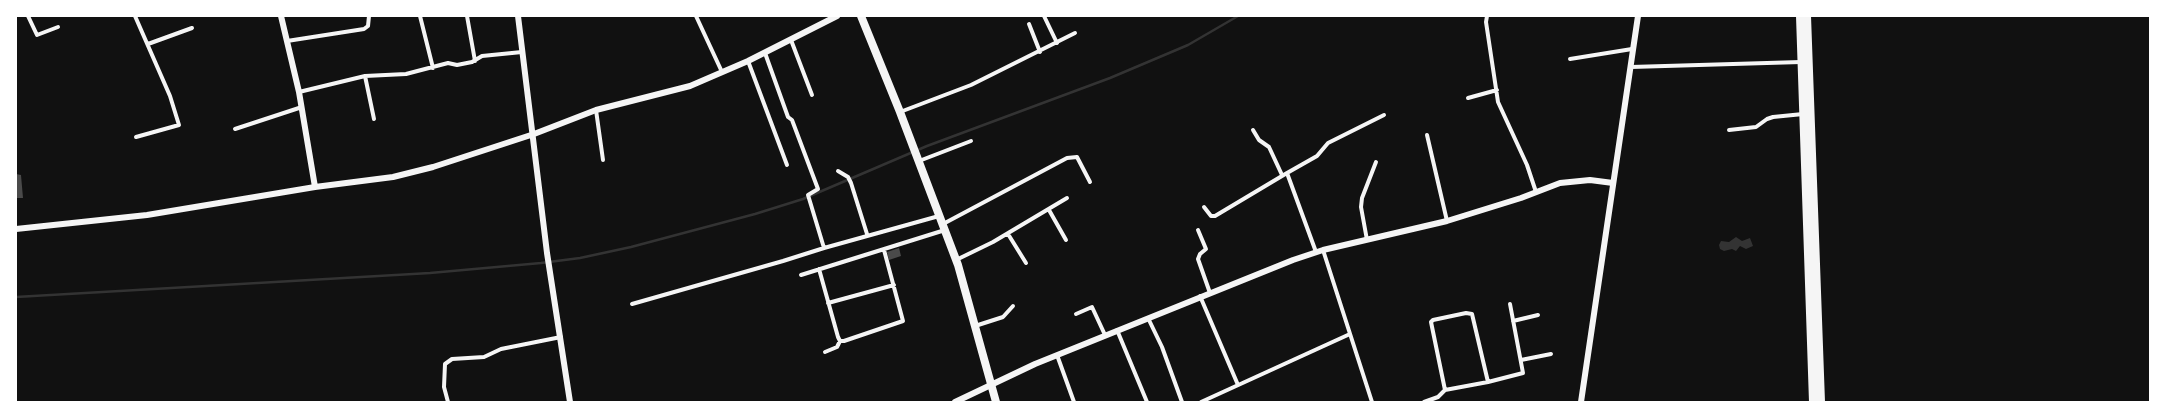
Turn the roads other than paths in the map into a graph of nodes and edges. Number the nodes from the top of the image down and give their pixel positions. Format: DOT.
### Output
graph roads {
  1 [pos="28,16"];
  2 [pos="135,16"];
  3 [pos="281,16"];
  4 [pos="369,16"];
  5 [pos="420,16"];
  6 [pos="467,16"];
  7 [pos="518,16"];
  8 [pos="696,16"];
  9 [pos="837,16"];
  10 [pos="861,16"];
  11 [pos="1044,16"];
  12 [pos="1487,16"];
  13 [pos="1638,16"];
  14 [pos="1800,16"];
  15 [pos="1807,16"];
  16 [pos="1029,24"];
  17 [pos="58,27"];
  18 [pos="192,28"];
  19 [pos="1075,33"];
  20 [pos="791,40"];
  21 [pos="288,41"];
  22 [pos="1057,43"];
  23 [pos="148,44"];
  24 [pos="1632,50"];
  25 [pos="522,52"];
  26 [pos="1040,52"];
  27 [pos="765,53"];
  28 [pos="1570,59"];
  29 [pos="475,60"];
  30 [pos="748,61"];
  31 [pos="1801,62"];
  32 [pos="1631,67"];
  33 [pos="433,68"];
  34 [pos="722,72"];
  35 [pos="365,76"];
  36 [pos="1497,90"];
  37 [pos="299,92"];
  38 [pos="812,95"];
  39 [pos="1468,98"];
  40 [pos="302,107"];
  41 [pos="596,110"];
  42 [pos="900,112"];
  43 [pos="1384,114"];
  44 [pos="1803,114"];
  45 [pos="374,119"];
  46 [pos="235,129"];
  47 [pos="1253,130"];
  48 [pos="1729,130"];
  49 [pos="534,134"];
  50 [pos="1427,135"];
  51 [pos="136,137"];
  52 [pos="970,141"];
  53 [pos="602,160"];
  54 [pos="918,160"];
  55 [pos="1376,162"];
  56 [pos="787,165"];
  57 [pos="838,171"];
  58 [pos="1285,174"];
  59 [pos="1090,182"];
  60 [pos="1613,183"];
  61 [pos="316,187"];
  62 [pos="1536,192"];
  63 [pos="1068,198"];
  64 [pos="1204,207"];
  65 [pos="1049,210"];
  66 [pos="939,216"];
  67 [pos="1447,221"];
  68 [pos="944,227"];
  69 [pos="16,229"];
  70 [pos="1198,230"];
  71 [pos="867,234"];
  72 [pos="1008,234"];
  73 [pos="1066,240"];
  74 [pos="1367,240"];
  75 [pos="824,248"];
  76 [pos="884,250"];
  77 [pos="1323,250"];
  78 [pos="1316,252"];
  79 [pos="956,260"];
  80 [pos="1026,263"];
  81 [pos="819,269"];
  82 [pos="800,275"];
  83 [pos="894,285"];
  84 [pos="1210,292"];
  85 [pos="1200,296"];
  86 [pos="828,303"];
  87 [pos="632,304"];
  88 [pos="1510,304"];
  89 [pos="1013,306"];
  90 [pos="1076,314"];
  91 [pos="1538,316"];
  92 [pos="1148,318"];
  93 [pos="1513,321"];
  94 [pos="975,326"];
  95 [pos="1116,330"];
  96 [pos="1350,334"];
  97 [pos="1105,335"];
  98 [pos="561,337"];
  99 [pos="840,341"];
  100 [pos="825,352"];
  101 [pos="1551,354"];
  102 [pos="1057,355"];
  103 [pos="1521,360"];
  104 [pos="1488,382"];
  105 [pos="990,384"];
  106 [pos="1238,386"];
  107 [pos="1445,390"];
  108 [pos="1207,401"];
  109 [pos="448,402"];
  110 [pos="570,402"];
  111 [pos="955,402"];
  112 [pos="996,402"];
  113 [pos="1074,402"];
  114 [pos="1147,402"];
  115 [pos="1182,402"];
  116 [pos="1201,402"];
  117 [pos="1372,402"];
  118 [pos="1424,402"];
  119 [pos="1581,402"];
  120 [pos="1813,402"];
  121 [pos="1821,402"];
  1 -- 17 [label="street"];
  2 -- 23 [label="street"];
  3 -- 21 [label="street"];
  4 -- 21 [label="street"];
  5 -- 33 [label="street"];
  6 -- 29 [label="street"];
  7 -- 25 [label="street"];
  8 -- 34 [label="street"];
  9 -- 20 [label="street"];
  10 -- 42 [label="main road"];
  11 -- 22 [label="street"];
  12 -- 36 [label="street"];
  13 -- 24 [label="street"];
  14 -- 31 [label="main road"];
  15 -- 121 [label="main road"];
  16 -- 26 [label="street"];
  18 -- 23 [label="street"];
  19 -- 22 [label="street"];
  20 -- 27 [label="street"];
  20 -- 38 [label="street"];
  21 -- 37 [label="street"];
  22 -- 26 [label="street"];
  23 -- 51 [label="street"];
  24 -- 28 [label="street"];
  24 -- 32 [label="street"];
  25 -- 29 [label="street"];
  25 -- 49 [label="street"];
  26 -- 42 [label="street"];
  27 -- 30 [label="street"];
  27 -- 75 [label="street"];
  29 -- 33 [label="street"];
  30 -- 34 [label="street"];
  30 -- 56 [label="street"];
  31 -- 32 [label="street"];
  31 -- 44 [label="main road"];
  32 -- 60 [label="street"];
  33 -- 35 [label="street"];
  34 -- 41 [label="street"];
  35 -- 37 [label="street"];
  35 -- 45 [label="street"];
  36 -- 39 [label="street"];
  36 -- 62 [label="street"];
  37 -- 40 [label="street"];
  40 -- 46 [label="street"];
  40 -- 61 [label="street"];
  41 -- 49 [label="street"];
  41 -- 53 [label="street"];
  42 -- 54 [label="main road"];
  43 -- 58 [label="street"];
  44 -- 48 [label="street"];
  44 -- 120 [label="main road"];
  47 -- 58 [label="street"];
  49 -- 61 [label="street"];
  49 -- 98 [label="street"];
  50 -- 67 [label="street"];
  52 -- 54 [label="street"];
  54 -- 66 [label="main road"];
  55 -- 74 [label="street"];
  57 -- 71 [label="street"];
  58 -- 64 [label="street"];
  58 -- 78 [label="street"];
  59 -- 68 [label="street"];
  60 -- 62 [label="street"];
  60 -- 119 [label="street"];
  61 -- 69 [label="street"];
  62 -- 67 [label="street"];
  63 -- 65 [label="street"];
  65 -- 72 [label="street"];
  65 -- 73 [label="street"];
  66 -- 68 [label="main road"];
  66 -- 71 [label="street"];
  67 -- 74 [label="street"];
  68 -- 76 [label="street"];
  68 -- 79 [label="main road"];
  70 -- 84 [label="street"];
  71 -- 75 [label="street"];
  72 -- 79 [label="street"];
  72 -- 80 [label="street"];
  74 -- 77 [label="street"];
  75 -- 87 [label="street"];
  76 -- 81 [label="street"];
  76 -- 83 [label="street"];
  77 -- 78 [label="street"];
  77 -- 96 [label="street"];
  78 -- 84 [label="street"];
  79 -- 94 [label="main road"];
  81 -- 82 [label="street"];
  81 -- 86 [label="street"];
  83 -- 86 [label="street"];
  83 -- 99 [label="street"];
  84 -- 85 [label="street"];
  85 -- 92 [label="street"];
  85 -- 106 [label="street"];
  86 -- 99 [label="street"];
  88 -- 93 [label="street"];
  89 -- 94 [label="street"];
  90 -- 97 [label="street"];
  91 -- 93 [label="street"];
  92 -- 95 [label="street"];
  92 -- 115 [label="street"];
  93 -- 103 [label="street"];
  94 -- 105 [label="main road"];
  95 -- 97 [label="street"];
  95 -- 114 [label="street"];
  96 -- 106 [label="street"];
  96 -- 117 [label="street"];
  97 -- 102 [label="street"];
  98 -- 109 [label="street"];
  98 -- 110 [label="street"];
  99 -- 100 [label="street"];
  101 -- 103 [label="street"];
  102 -- 105 [label="street"];
  102 -- 113 [label="street"];
  103 -- 104 [label="street"];
  104 -- 107 [label="street"];
  104 -- 107 [label="street"];
  105 -- 111 [label="street"];
  105 -- 112 [label="main road"];
  106 -- 108 [label="street"];
  107 -- 118 [label="street"];
  108 -- 116 [label="street"];
}
